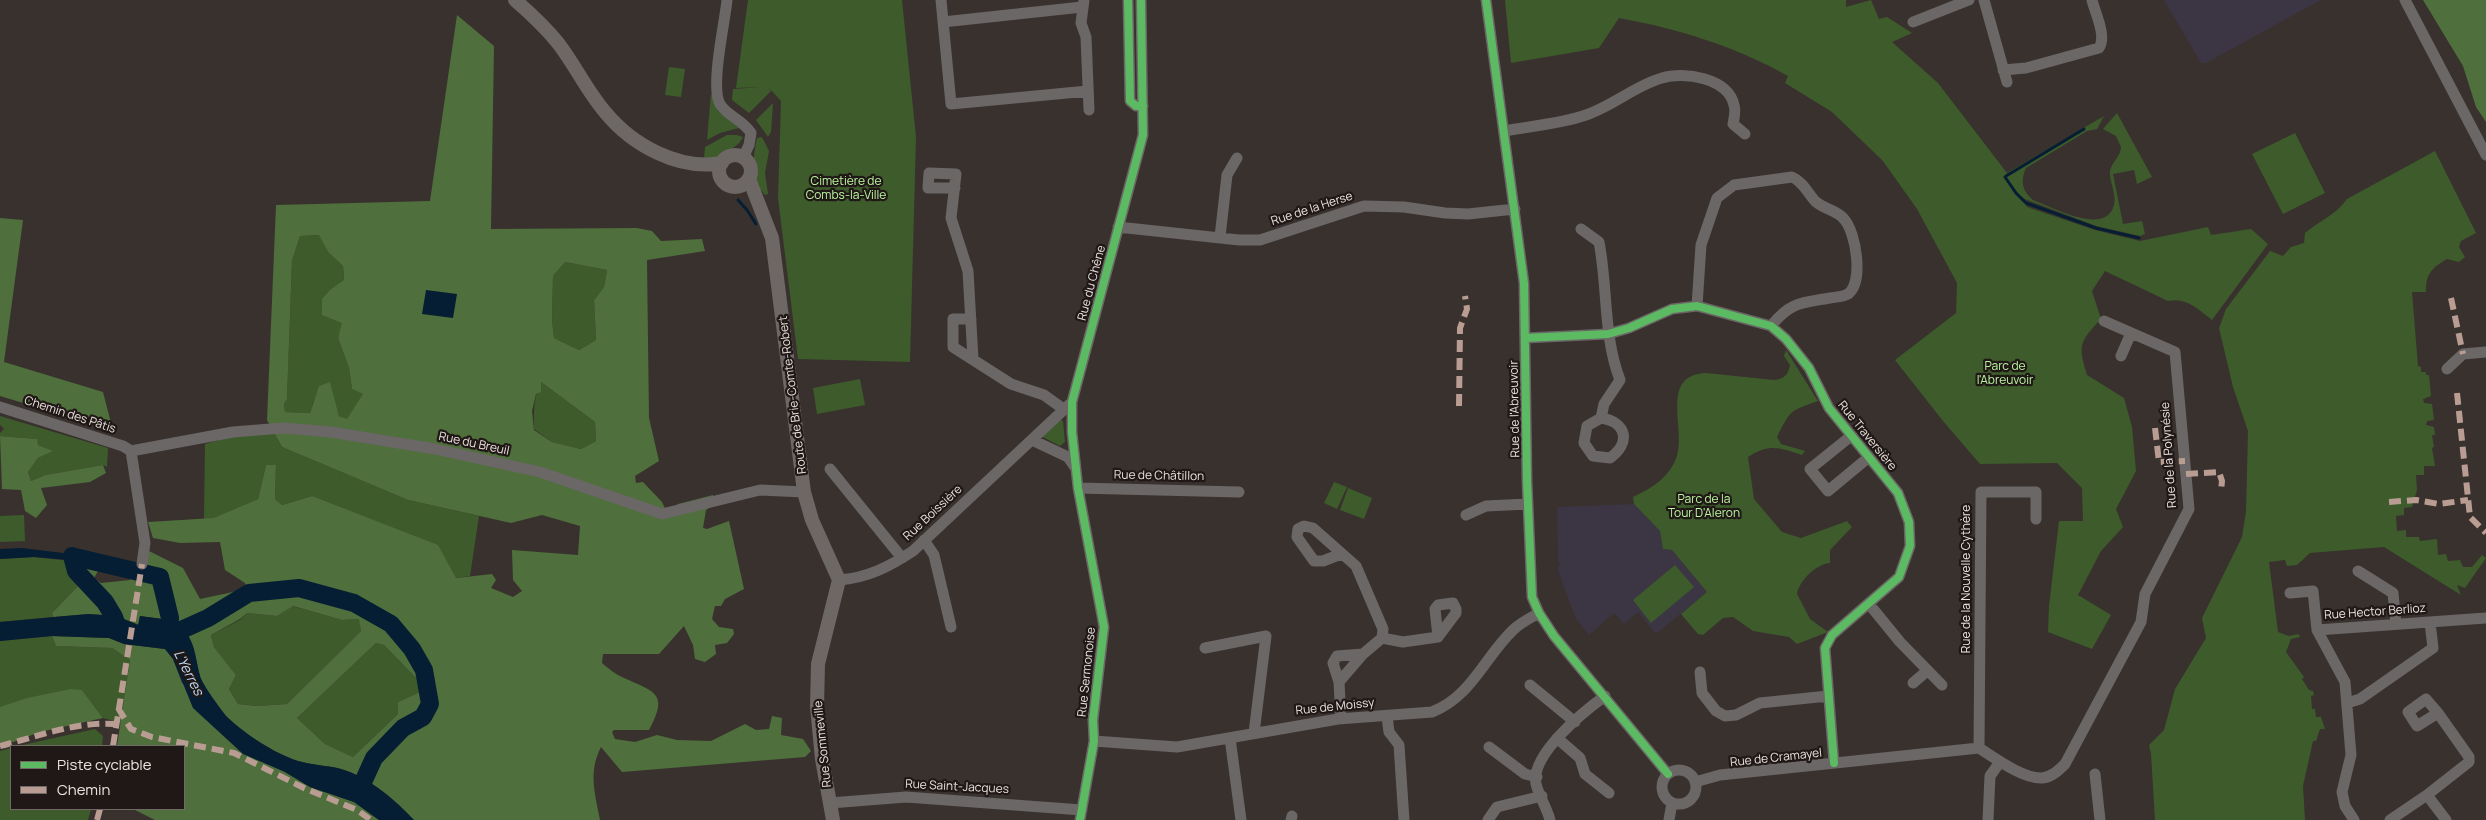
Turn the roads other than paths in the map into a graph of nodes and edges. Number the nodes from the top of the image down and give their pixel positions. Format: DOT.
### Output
graph roads {
  1 [pos="515,0"];
  2 [pos="728,0"];
  3 [pos="941,0"];
  4 [pos="1128,0"];
  5 [pos="1141,0"];
  6 [pos="1486,0"];
  7 [pos="1969,0"];
  8 [pos="1984,0"];
  9 [pos="2092,0"];
  10 [pos="2405,0"];
  11 [pos="1083,3"];
  12 [pos="943,22"];
  13 [pos="1913,22"];
  14 [pos="2003,70"];
  15 [pos="2007,82"];
  16 [pos="1088,91"];
  17 [pos="1143,106"];
  18 [pos="1089,110"];
  19 [pos="1504,131"];
  20 [pos="1745,134"];
  21 [pos="2486,155"];
  22 [pos="743,158"];
  23 [pos="1237,158"];
  24 [pos="685,162"];
  25 [pos="722,163"];
  26 [pos="749,179"];
  27 [pos="730,184"];
  28 [pos="954,188"];
  29 [pos="758,207"];
  30 [pos="1515,209"];
  31 [pos="1118,227"];
  32 [pos="1581,229"];
  33 [pos="1220,237"];
  34 [pos="1697,306"];
  35 [pos="971,319"];
  36 [pos="2104,321"];
  37 [pos="1771,326"];
  38 [pos="2131,332"];
  39 [pos="1608,334"];
  40 [pos="1525,338"];
  41 [pos="2486,352"];
  42 [pos="2120,356"];
  43 [pos="973,359"];
  44 [pos="2448,369"];
  45 [pos="1067,405"];
  46 [pos="0,406"];
  47 [pos="1601,418"];
  48 [pos="1851,436"];
  49 [pos="1032,440"];
  50 [pos="131,451"];
  51 [pos="1869,457"];
  52 [pos="1075,467"];
  53 [pos="830,469"];
  54 [pos="1078,488"];
  55 [pos="804,492"];
  56 [pos="1239,492"];
  57 [pos="1528,504"];
  58 [pos="1466,515"];
  59 [pos="2036,519"];
  60 [pos="924,540"];
  61 [pos="1341,554"];
  62 [pos="902,558"];
  63 [pos="142,564"];
  64 [pos="2358,571"];
  65 [pos="839,580"];
  66 [pos="2290,593"];
  67 [pos="1869,604"];
  68 [pos="1539,613"];
  69 [pos="2486,618"];
  70 [pos="2430,622"];
  71 [pos="2396,624"];
  72 [pos="951,628"];
  73 [pos="2317,630"];
  74 [pos="1438,637"];
  75 [pos="1382,638"];
  76 [pos="1205,648"];
  77 [pos="1363,654"];
  78 [pos="1927,670"];
  79 [pos="1700,672"];
  80 [pos="1339,682"];
  81 [pos="1913,683"];
  82 [pos="1530,684"];
  83 [pos="1942,685"];
  84 [pos="1604,696"];
  85 [pos="1828,696"];
  86 [pos="2347,703"];
  87 [pos="2438,713"];
  88 [pos="1387,716"];
  89 [pos="1341,719"];
  90 [pos="1575,722"];
  91 [pos="1254,733"];
  92 [pos="1230,738"];
  93 [pos="1557,738"];
  94 [pos="1094,741"];
  95 [pos="1489,747"];
  96 [pos="1979,748"];
  97 [pos="2000,762"];
  98 [pos="1834,763"];
  99 [pos="1668,774"];
  100 [pos="2095,774"];
  101 [pos="1537,777"];
  102 [pos="1695,782"];
  103 [pos="1609,793"];
  104 [pos="2428,794"];
  105 [pos="1542,796"];
  106 [pos="830,803"];
  107 [pos="1672,803"];
  108 [pos="1081,815"];
  109 [pos="833,820"];
  110 [pos="1241,820"];
  111 [pos="1404,820"];
  112 [pos="1488,820"];
  113 [pos="1550,820"];
  114 [pos="1669,820"];
  115 [pos="1988,820"];
  116 [pos="2100,820"];
  117 [pos="2354,820"];
  118 [pos="2390,820"];
  119 [pos="2446,820"];
  1 -- 24 [label="main road, Route de Brie-Comte-Robert"];
  2 -- 22 [label="street"];
  3 -- 12 [label="street"];
  4 -- 17 [label="street"];
  5 -- 17 [label="street, Rue du Chêne"];
  6 -- 19 [label="street, Rue de l'Abreuvoir"];
  7 -- 13 [label="street"];
  8 -- 14 [label="street"];
  9 -- 14 [label="street"];
  10 -- 21 [label="street"];
  11 -- 12 [label="street"];
  11 -- 16 [label="street"];
  12 -- 16 [label="street"];
  14 -- 15 [label="street"];
  16 -- 18 [label="street"];
  17 -- 31 [label="street, Rue du Chêne"];
  19 -- 20 [label="street"];
  19 -- 30 [label="street, Rue de l'Abreuvoir"];
  22 -- 25 [label="main road"];
  22 -- 26 [label="main road"];
  23 -- 33 [label="street"];
  24 -- 25 [label="main road, Route de Brie-Comte-Robert"];
  24 -- 27 [label="main road, Route de Brie-Comte-Robert"];
  25 -- 27 [label="main road"];
  26 -- 27 [label="main road"];
  26 -- 29 [label="main road, Route de Brie-Comte-Robert"];
  27 -- 29 [label="main road, Route de Brie-Comte-Robert"];
  28 -- 35 [label="street"];
  29 -- 55 [label="main road, Route de Brie-Comte-Robert"];
  30 -- 33 [label="street, Rue de la Herse"];
  30 -- 40 [label="street, Rue de l'Abreuvoir"];
  31 -- 33 [label="street, Rue de la Herse"];
  31 -- 45 [label="street, Rue du Chêne"];
  32 -- 39 [label="street"];
  34 -- 37 [label="street, Rue Traversière"];
  34 -- 37 [label="street"];
  34 -- 39 [label="street, Rue Traversière"];
  35 -- 43 [label="street"];
  35 -- 43 [label="street"];
  36 -- 38 [label="street, Rue de la Polynésie"];
  37 -- 48 [label="street, Rue Traversière"];
  38 -- 42 [label="street"];
  38 -- 97 [label="street, Rue de la Polynésie"];
  39 -- 40 [label="street, Rue Traversière"];
  39 -- 47 [label="street"];
  40 -- 57 [label="street, Rue de l'Abreuvoir"];
  41 -- 44 [label="street"];
  43 -- 45 [label="street"];
  45 -- 49 [label="street, Rue Boissière"];
  45 -- 52 [label="street, Rue du Chêne"];
  46 -- 50 [label="street, Chemin des Pâtis"];
  48 -- 51 [label="street, Rue Traversière"];
  48 -- 51 [label="street, Rue Traversière"];
  49 -- 52 [label="street"];
  49 -- 60 [label="street, Rue Boissière"];
  50 -- 55 [label="street, Rue du Breuil"];
  50 -- 63 [label="street"];
  51 -- 67 [label="street, Rue Traversière"];
  52 -- 54 [label="street, Rue Sermonoise"];
  53 -- 62 [label="street"];
  54 -- 56 [label="street, Rue de Châtillon"];
  54 -- 94 [label="street, Rue Sermonoise"];
  55 -- 65 [label="main road, Route de Brie-Comte-Robert"];
  57 -- 58 [label="street"];
  57 -- 68 [label="street, Rue de l'Abreuvoir"];
  59 -- 96 [label="street, Rue de la Nouvelle Cythère"];
  60 -- 62 [label="street, Rue Boissière"];
  60 -- 72 [label="street"];
  61 -- 75 [label="street"];
  62 -- 65 [label="street, Rue Boissière"];
  64 -- 71 [label="street"];
  65 -- 106 [label="main road, Rue Sommeville"];
  66 -- 73 [label="street"];
  67 -- 78 [label="street"];
  67 -- 85 [label="street, Rue Traversière"];
  68 -- 84 [label="street, Rue de l'Abreuvoir"];
  68 -- 88 [label="street, Rue de Moissy"];
  69 -- 70 [label="street, Rue Hector Berlioz"];
  70 -- 71 [label="street, Rue Hector Berlioz"];
  70 -- 86 [label="street"];
  71 -- 73 [label="street, Rue Hector Berlioz"];
  73 -- 86 [label="street, Rue Hector Berlioz"];
  74 -- 75 [label="street"];
  75 -- 77 [label="street"];
  76 -- 91 [label="street"];
  77 -- 80 [label="street"];
  77 -- 80 [label="street"];
  78 -- 81 [label="street"];
  78 -- 83 [label="street"];
  79 -- 85 [label="street"];
  80 -- 89 [label="street"];
  82 -- 90 [label="street"];
  84 -- 90 [label="street"];
  84 -- 99 [label="street, Rue de l'Abreuvoir"];
  85 -- 98 [label="street, Rue Traversière"];
  86 -- 117 [label="street, Rue Hector Berlioz"];
  87 -- 104 [label="street"];
  88 -- 89 [label="street, Rue de Moissy"];
  88 -- 111 [label="street"];
  89 -- 91 [label="street, Rue de Moissy"];
  90 -- 93 [label="street"];
  91 -- 92 [label="street, Rue de Moissy"];
  92 -- 94 [label="street, Rue de Moissy"];
  92 -- 110 [label="street"];
  93 -- 101 [label="street"];
  93 -- 103 [label="street"];
  94 -- 108 [label="street, Rue Sermonoise"];
  95 -- 101 [label="street"];
  96 -- 97 [label="street"];
  96 -- 98 [label="street, Rue de Cramayel"];
  97 -- 115 [label="street"];
  98 -- 102 [label="street, Rue de Cramayel"];
  99 -- 102 [label="street"];
  99 -- 107 [label="street"];
  100 -- 116 [label="street"];
  101 -- 105 [label="street"];
  102 -- 107 [label="street"];
  104 -- 118 [label="street"];
  104 -- 119 [label="street"];
  105 -- 112 [label="street"];
  105 -- 113 [label="street"];
  106 -- 108 [label="street, Rue Saint-Jacques"];
  106 -- 109 [label="main road, Rue Sommeville"];
  107 -- 114 [label="street"];
}
